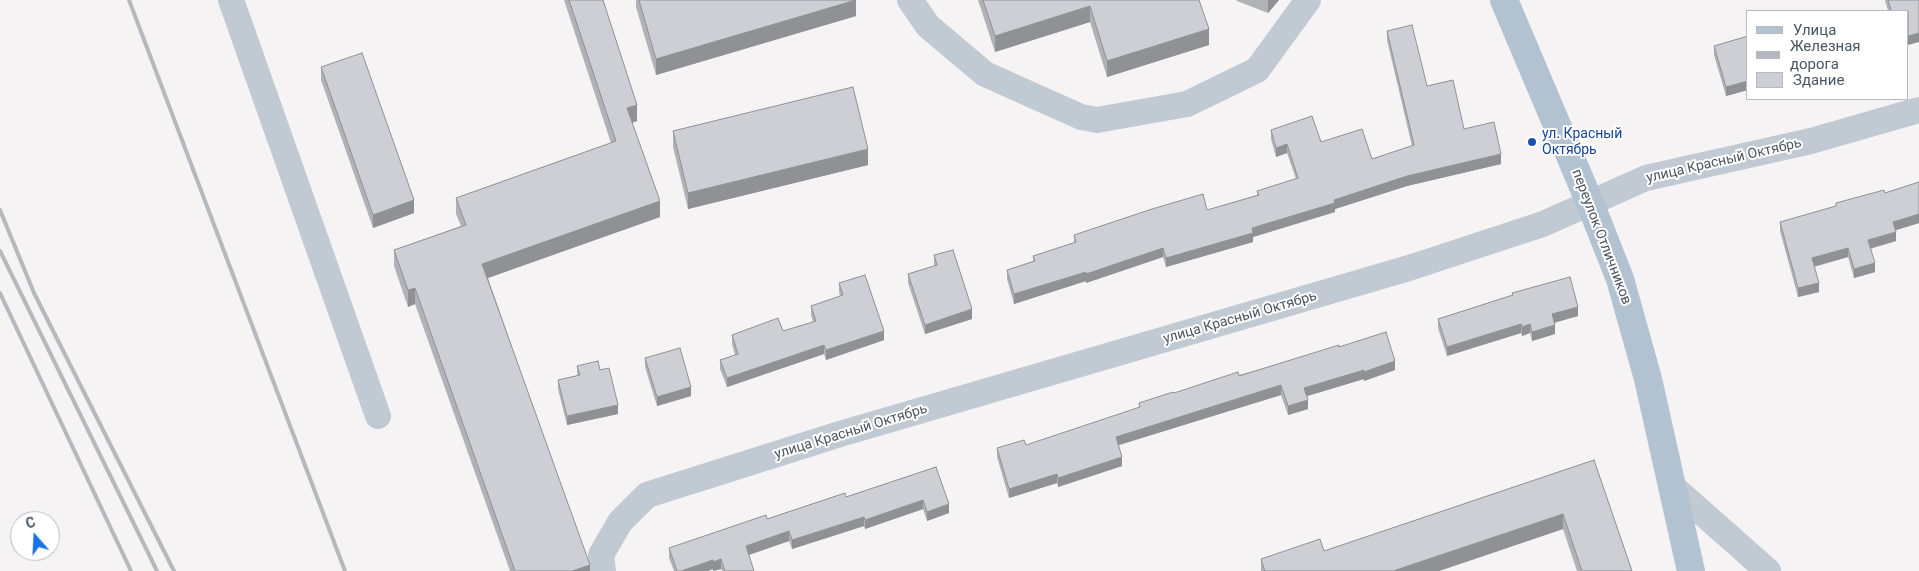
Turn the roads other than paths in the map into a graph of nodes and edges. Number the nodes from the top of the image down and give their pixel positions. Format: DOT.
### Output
graph roads {
  1 [pos="231,0"];
  2 [pos="910,0"];
  3 [pos="1308,0"];
  4 [pos="1509,1"];
  5 [pos="1919,110"];
  6 [pos="1590,203"];
  7 [pos="378,416"];
  8 [pos="1673,487"];
  9 [pos="603,571"];
  10 [pos="1691,571"];
  11 [pos="1768,571"];
  1 -- 7 [label="street"];
  2 -- 3 [label="street"];
  4 -- 6 [label="main road, переулок Отличников"];
  5 -- 6 [label="street, улица Красный Октябрь"];
  6 -- 8 [label="main road, переулок Отличников"];
  6 -- 9 [label="street, улица Красный Октябрь"];
  8 -- 10 [label="main road, переулок Отличников"];
  8 -- 11 [label="street"];
}
